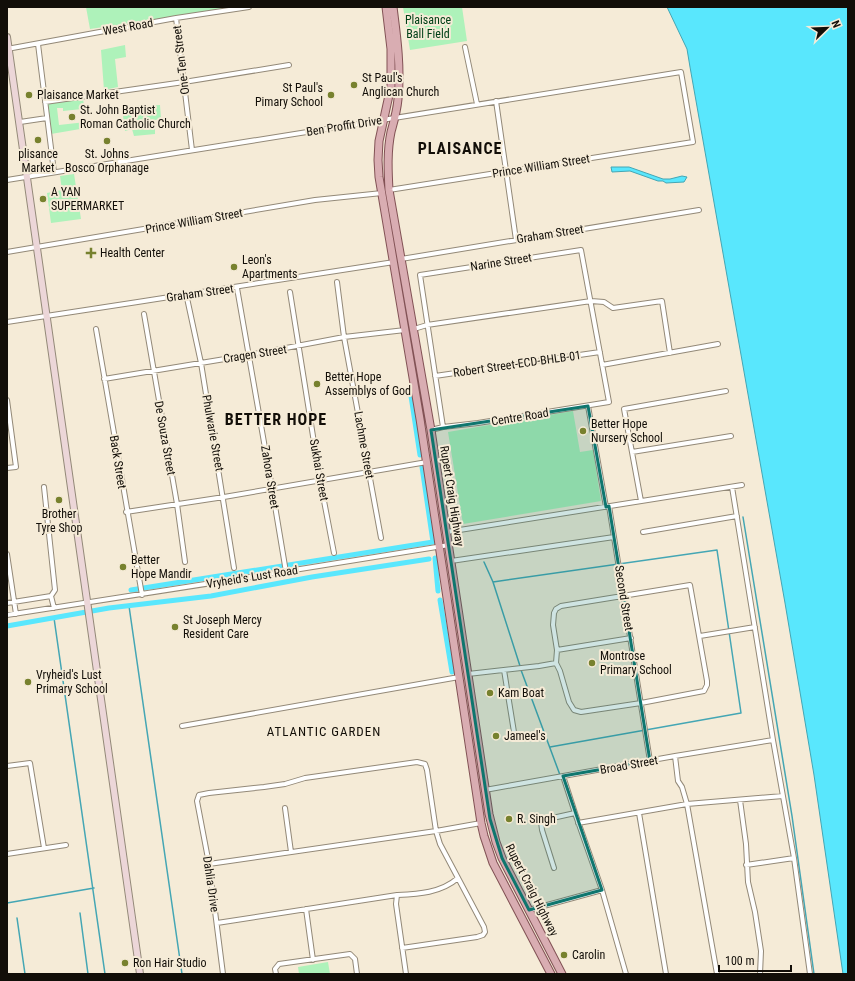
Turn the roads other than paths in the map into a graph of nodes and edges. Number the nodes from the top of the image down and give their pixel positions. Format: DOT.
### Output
graph roads {
  1 [pos="249,7"];
  2 [pos="386,7"];
  3 [pos="393,7"];
  4 [pos="176,18"];
  5 [pos="7,36"];
  6 [pos="38,44"];
  7 [pos="465,47"];
  8 [pos="8,48"];
  9 [pos="289,64"];
  10 [pos="184,82"];
  11 [pos="496,101"];
  12 [pos="45,102"];
  13 [pos="477,104"];
  14 [pos="47,118"];
  15 [pos="396,118"];
  16 [pos="384,119"];
  17 [pos="20,122"];
  18 [pos="693,142"];
  19 [pos="192,150"];
  20 [pos="54,172"];
  21 [pos="506,172"];
  22 [pos="28,176"];
  23 [pos="7,180"];
  24 [pos="390,190"];
  25 [pos="382,193"];
  26 [pos="699,210"];
  27 [pos="516,240"];
  28 [pos="37,247"];
  29 [pos="7,252"];
  30 [pos="397,260"];
  31 [pos="337,282"];
  32 [pos="237,288"];
  33 [pos="290,292"];
  34 [pos="187,298"];
  35 [pos="591,301"];
  36 [pos="144,314"];
  37 [pos="47,316"];
  38 [pos="7,322"];
  39 [pos="427,326"];
  40 [pos="414,328"];
  41 [pos="96,329"];
  42 [pos="405,330"];
  43 [pos="344,337"];
  44 [pos="718,344"];
  45 [pos="298,347"];
  46 [pos="600,352"];
  47 [pos="670,353"];
  48 [pos="249,356"];
  49 [pos="200,363"];
  50 [pos="602,365"];
  51 [pos="154,371"];
  52 [pos="434,376"];
  53 [pos="104,379"];
  54 [pos="726,391"];
  55 [pos="7,400"];
  56 [pos="588,406"];
  57 [pos="443,427"];
  58 [pos="431,430"];
  59 [pos="731,436"];
  60 [pos="632,452"];
  61 [pos="427,462"];
  62 [pos="7,468"];
  63 [pos="369,471"];
  64 [pos="320,480"];
  65 [pos="742,485"];
  66 [pos="44,487"];
  67 [pos="732,487"];
  68 [pos="272,488"];
  69 [pos="224,497"];
  70 [pos="641,501"];
  71 [pos="177,504"];
  72 [pos="608,506"];
  73 [pos="126,512"];
  74 [pos="737,516"];
  75 [pos="446,532"];
  76 [pos="643,532"];
  77 [pos="614,537"];
  78 [pos="381,538"];
  79 [pos="449,545"];
  80 [pos="439,546"];
  81 [pos="334,553"];
  82 [pos="7,554"];
  83 [pos="451,561"];
  84 [pos="185,562"];
  85 [pos="234,568"];
  86 [pos="285,571"];
  87 [pos="141,593"];
  88 [pos="624,595"];
  89 [pos="51,596"];
  90 [pos="15,602"];
  91 [pos="7,603"];
  92 [pos="54,608"];
  93 [pos="89,608"];
  94 [pos="16,614"];
  95 [pos="7,615"];
  96 [pos="755,627"];
  97 [pos="700,636"];
  98 [pos="631,638"];
  99 [pos="556,650"];
  100 [pos="556,663"];
  101 [pos="504,670"];
  102 [pos="468,674"];
  103 [pos="460,677"];
  104 [pos="641,703"];
  105 [pos="182,726"];
  106 [pos="514,732"];
  107 [pos="772,740"];
  108 [pos="675,756"];
  109 [pos="650,761"];
  110 [pos="7,766"];
  111 [pos="563,776"];
  112 [pos="485,790"];
  113 [pos="783,796"];
  114 [pos="740,800"];
  115 [pos="687,804"];
  116 [pos="285,808"];
  117 [pos="638,812"];
  118 [pos="575,813"];
  119 [pos="481,823"];
  120 [pos="578,823"];
  121 [pos="436,830"];
  122 [pos="66,845"];
  123 [pos="44,848"];
  124 [pos="291,852"];
  125 [pos="7,854"];
  126 [pos="794,858"];
  127 [pos="209,864"];
  128 [pos="746,865"];
  129 [pos="554,868"];
  130 [pos="458,878"];
  131 [pos="602,890"];
  132 [pos="396,895"];
  133 [pos="306,909"];
  134 [pos="529,910"];
  135 [pos="217,923"];
  136 [pos="402,948"];
  137 [pos="313,960"];
  138 [pos="140,974"];
  139 [pos="223,974"];
  140 [pos="276,974"];
  141 [pos="357,974"];
  142 [pos="406,974"];
  143 [pos="551,974"];
  144 [pos="562,974"];
  145 [pos="626,974"];
  146 [pos="666,974"];
  147 [pos="717,974"];
  148 [pos="760,974"];
  149 [pos="810,974"];
  1 -- 4 [label="street, West Road"];
  2 -- 16 [label="main road, Rupert Craig Highway"];
  3 -- 15 [label="main road, Rupert Craig Highway"];
  4 -- 6 [label="street, West Road"];
  4 -- 10 [label="street, One-Ten Street"];
  5 -- 8 [label="main road"];
  6 -- 8 [label="street, West Road"];
  6 -- 12 [label="street"];
  7 -- 13 [label="street"];
  8 -- 17 [label="main road"];
  9 -- 10 [label="street"];
  10 -- 12 [label="street"];
  10 -- 19 [label="street, One-Ten Street"];
  11 -- 13 [label="street, Ben Proffit Drive"];
  11 -- 18 [label="street, Ben Proffit Drive"];
  11 -- 21 [label="street"];
  12 -- 14 [label="street"];
  13 -- 15 [label="street, Ben Proffit Drive"];
  14 -- 17 [label="street"];
  14 -- 20 [label="street"];
  15 -- 16 [label="street, Ben Proffit Drive"];
  15 -- 24 [label="main road, Rupert Craig Highway"];
  16 -- 19 [label="street, Ben Proffit Drive"];
  16 -- 25 [label="main road, Rupert Craig Highway"];
  17 -- 22 [label="main road"];
  18 -- 21 [label="street, Prince William Street"];
  19 -- 20 [label="street, Ben Proffit Drive"];
  20 -- 22 [label="street, Ben Proffit Drive"];
  21 -- 24 [label="street, Prince William Street"];
  21 -- 27 [label="street"];
  22 -- 23 [label="street, Ben Proffit Drive"];
  22 -- 28 [label="main road"];
  24 -- 30 [label="main road, Rupert Craig Highway"];
  25 -- 28 [label="street, Prince William Street"];
  25 -- 30 [label="main road, Rupert Craig Highway"];
  26 -- 27 [label="street, Graham Street"];
  27 -- 30 [label="street, Graham Street"];
  28 -- 29 [label="street, Prince William Street"];
  28 -- 37 [label="main road"];
  30 -- 32 [label="street, Graham Street"];
  30 -- 40 [label="main road, Rupert Craig Highway"];
  30 -- 42 [label="main road, Rupert Craig Highway"];
  31 -- 43 [label="street, Lachme Street"];
  32 -- 37 [label="street, Graham Street"];
  32 -- 48 [label="street, Zahora Street"];
  33 -- 45 [label="street, Sukhai Street"];
  34 -- 49 [label="street, Phulwarie Street"];
  35 -- 39 [label="street"];
  35 -- 39 [label="street, Narine Street"];
  35 -- 46 [label="street"];
  35 -- 47 [label="street"];
  36 -- 51 [label="street, De Souza Street"];
  37 -- 38 [label="street, Graham Street"];
  37 -- 93 [label="main road"];
  39 -- 40 [label="street"];
  39 -- 52 [label="street"];
  40 -- 58 [label="main road, Rupert Craig Highway"];
  41 -- 53 [label="street, Back Street"];
  42 -- 43 [label="street, Cragen Street"];
  42 -- 61 [label="main road, Rupert Craig Highway"];
  43 -- 45 [label="street, Cragen Street"];
  43 -- 63 [label="street, Lachme Street"];
  44 -- 47 [label="street"];
  45 -- 48 [label="street, Cragen Street"];
  45 -- 64 [label="street, Sukhai Street"];
  46 -- 50 [label="street"];
  46 -- 52 [label="street, Robert Street-ECD-BHLB-01"];
  47 -- 50 [label="street"];
  48 -- 49 [label="street, Cragen Street"];
  48 -- 68 [label="street, Zahora Street"];
  49 -- 51 [label="street, Cragen Street"];
  49 -- 69 [label="street, Phulwarie Street"];
  50 -- 56 [label="street, Centre Road"];
  51 -- 53 [label="street, Cragen Street"];
  51 -- 71 [label="street, De Souza Street"];
  52 -- 57 [label="street"];
  53 -- 73 [label="street, Back Street"];
  54 -- 60 [label="street"];
  55 -- 62 [label="street"];
  56 -- 57 [label="street, Centre Road"];
  56 -- 72 [label="street, Second Street"];
  57 -- 58 [label="street, Centre Road"];
  58 -- 75 [label="main road, Rupert Craig Highway"];
  59 -- 60 [label="street"];
  60 -- 70 [label="street"];
  61 -- 63 [label="street"];
  61 -- 80 [label="main road, Rupert Craig Highway"];
  63 -- 64 [label="street"];
  63 -- 78 [label="street, Lachme Street"];
  64 -- 68 [label="street"];
  64 -- 81 [label="street, Sukhai Street"];
  65 -- 67 [label="street"];
  66 -- 89 [label="street"];
  67 -- 70 [label="street"];
  67 -- 74 [label="street"];
  68 -- 69 [label="street"];
  68 -- 86 [label="street, Zahora Street"];
  69 -- 71 [label="street"];
  69 -- 85 [label="street, Phulwarie Street"];
  70 -- 72 [label="street"];
  71 -- 73 [label="street"];
  71 -- 84 [label="street, De Souza Street"];
  72 -- 75 [label="street"];
  72 -- 77 [label="street, Second Street"];
  73 -- 87 [label="street, Back Street"];
  74 -- 76 [label="street"];
  74 -- 96 [label="street"];
  75 -- 79 [label="main road, Rupert Craig Highway"];
  77 -- 83 [label="street"];
  77 -- 88 [label="street, Second Street"];
  79 -- 80 [label="street, Vryheid's Lust Road"];
  79 -- 83 [label="main road, Rupert Craig Highway"];
  80 -- 86 [label="street, Vryheid's Lust Road"];
  80 -- 103 [label="main road, Rupert Craig Highway"];
  82 -- 90 [label="street"];
  83 -- 102 [label="main road, Rupert Craig Highway"];
  86 -- 87 [label="street, Vryheid's Lust Road"];
  87 -- 93 [label="street, Vryheid's Lust Road"];
  88 -- 97 [label="street"];
  88 -- 98 [label="street, Second Street"];
  88 -- 99 [label="street"];
  89 -- 90 [label="street"];
  89 -- 92 [label="street"];
  90 -- 91 [label="street"];
  90 -- 94 [label="street"];
  92 -- 93 [label="street, Vryheid's Lust Road"];
  92 -- 94 [label="street, Vryheid's Lust Road"];
  93 -- 138 [label="main road"];
  94 -- 95 [label="street, Vryheid's Lust Road"];
  96 -- 97 [label="street"];
  96 -- 107 [label="street"];
  97 -- 104 [label="street"];
  98 -- 99 [label="street"];
  98 -- 104 [label="street, Second Street"];
  99 -- 100 [label="street"];
  100 -- 101 [label="street"];
  100 -- 104 [label="street"];
  101 -- 102 [label="street"];
  101 -- 106 [label="street"];
  102 -- 112 [label="main road, Rupert Craig Highway"];
  103 -- 105 [label="street"];
  103 -- 119 [label="main road, Rupert Craig Highway"];
  104 -- 109 [label="street, Second Street"];
  107 -- 108 [label="street, Broad Street"];
  107 -- 113 [label="street"];
  108 -- 109 [label="street, Broad Street"];
  108 -- 115 [label="street"];
  109 -- 111 [label="street, Broad Street"];
  110 -- 123 [label="street"];
  111 -- 112 [label="street, Broad Street"];
  111 -- 118 [label="street"];
  112 -- 134 [label="main road, Rupert Craig Highway"];
  113 -- 114 [label="street"];
  113 -- 126 [label="street"];
  114 -- 115 [label="street"];
  114 -- 128 [label="street"];
  115 -- 117 [label="street"];
  115 -- 147 [label="street"];
  116 -- 124 [label="street"];
  117 -- 120 [label="street"];
  117 -- 146 [label="street"];
  118 -- 120 [label="street"];
  118 -- 129 [label="street"];
  119 -- 121 [label="street"];
  119 -- 143 [label="main road, Rupert Craig Highway"];
  120 -- 131 [label="street"];
  121 -- 124 [label="street"];
  121 -- 127 [label="street, Dahlia Drive"];
  121 -- 130 [label="street"];
  122 -- 123 [label="street"];
  123 -- 125 [label="street"];
  124 -- 127 [label="street"];
  126 -- 128 [label="street"];
  126 -- 149 [label="street"];
  127 -- 135 [label="street, Dahlia Drive"];
  128 -- 148 [label="street"];
  130 -- 132 [label="street"];
  130 -- 136 [label="street"];
  131 -- 134 [label="street"];
  131 -- 145 [label="street"];
  132 -- 133 [label="street"];
  132 -- 136 [label="street"];
  133 -- 135 [label="street"];
  133 -- 137 [label="street"];
  134 -- 144 [label="main road, Rupert Craig Highway"];
  135 -- 139 [label="street, Dahlia Drive"];
  136 -- 142 [label="street"];
  137 -- 140 [label="street"];
  137 -- 141 [label="street"];
}
